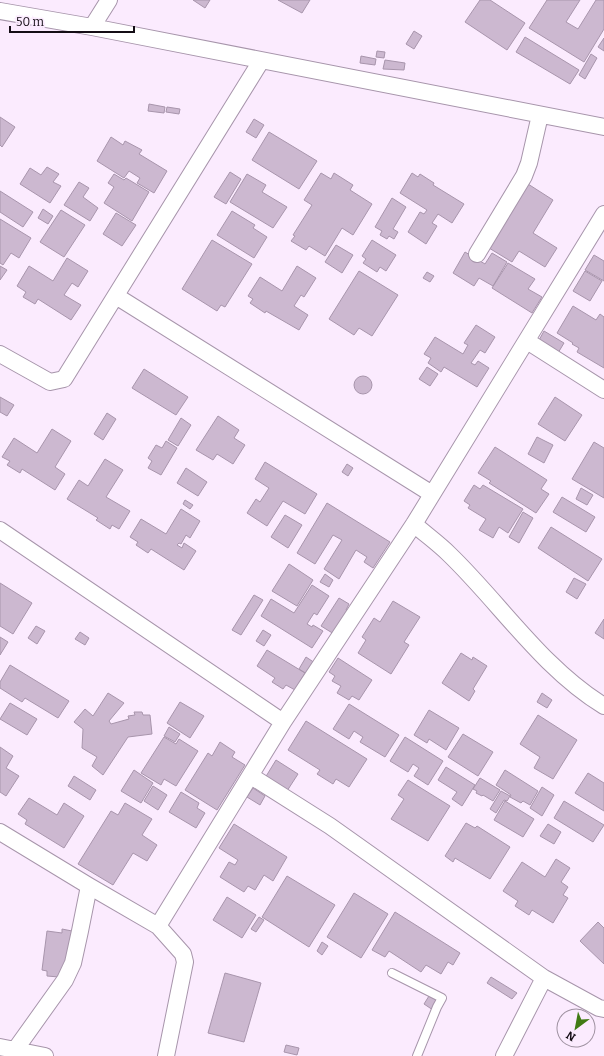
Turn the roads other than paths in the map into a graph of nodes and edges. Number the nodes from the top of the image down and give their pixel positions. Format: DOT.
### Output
graph roads {
  1 [pos="109,0"];
  2 [pos="0,11"];
  3 [pos="92,27"];
  4 [pos="261,61"];
  5 [pos="540,115"];
  6 [pos="604,127"];
  7 [pos="604,214"];
  8 [pos="477,254"];
  9 [pos="116,296"];
  10 [pos="527,341"];
  11 [pos="0,354"];
  12 [pos="604,390"];
  13 [pos="432,494"];
  14 [pos="414,524"];
  15 [pos="0,530"];
  16 [pos="604,706"];
  17 [pos="283,722"];
  18 [pos="251,776"];
  19 [pos="0,832"];
  20 [pos="89,886"];
  21 [pos="158,926"];
  22 [pos="392,973"];
  23 [pos="544,978"];
  24 [pos="604,1009"];
  25 [pos="7,1049"];
  26 [pos="44,1056"];
  27 [pos="166,1056"];
  28 [pos="417,1056"];
  29 [pos="504,1056"];
  1 -- 3 [label="street"];
  2 -- 3 [label="street"];
  3 -- 4 [label="street"];
  4 -- 5 [label="street"];
  4 -- 9 [label="street"];
  5 -- 6 [label="street"];
  5 -- 8 [label="street"];
  7 -- 10 [label="street"];
  9 -- 11 [label="street"];
  9 -- 13 [label="street"];
  10 -- 12 [label="street"];
  10 -- 13 [label="street"];
  13 -- 14 [label="street"];
  14 -- 16 [label="street"];
  14 -- 17 [label="street"];
  15 -- 17 [label="street"];
  17 -- 18 [label="street"];
  18 -- 21 [label="street"];
  18 -- 23 [label="street"];
  19 -- 20 [label="street"];
  20 -- 21 [label="street"];
  20 -- 25 [label="street"];
  21 -- 27 [label="street"];
  22 -- 28 [label="lane"];
  23 -- 24 [label="street"];
  23 -- 29 [label="street"];
  25 -- 26 [label="street"];
}
